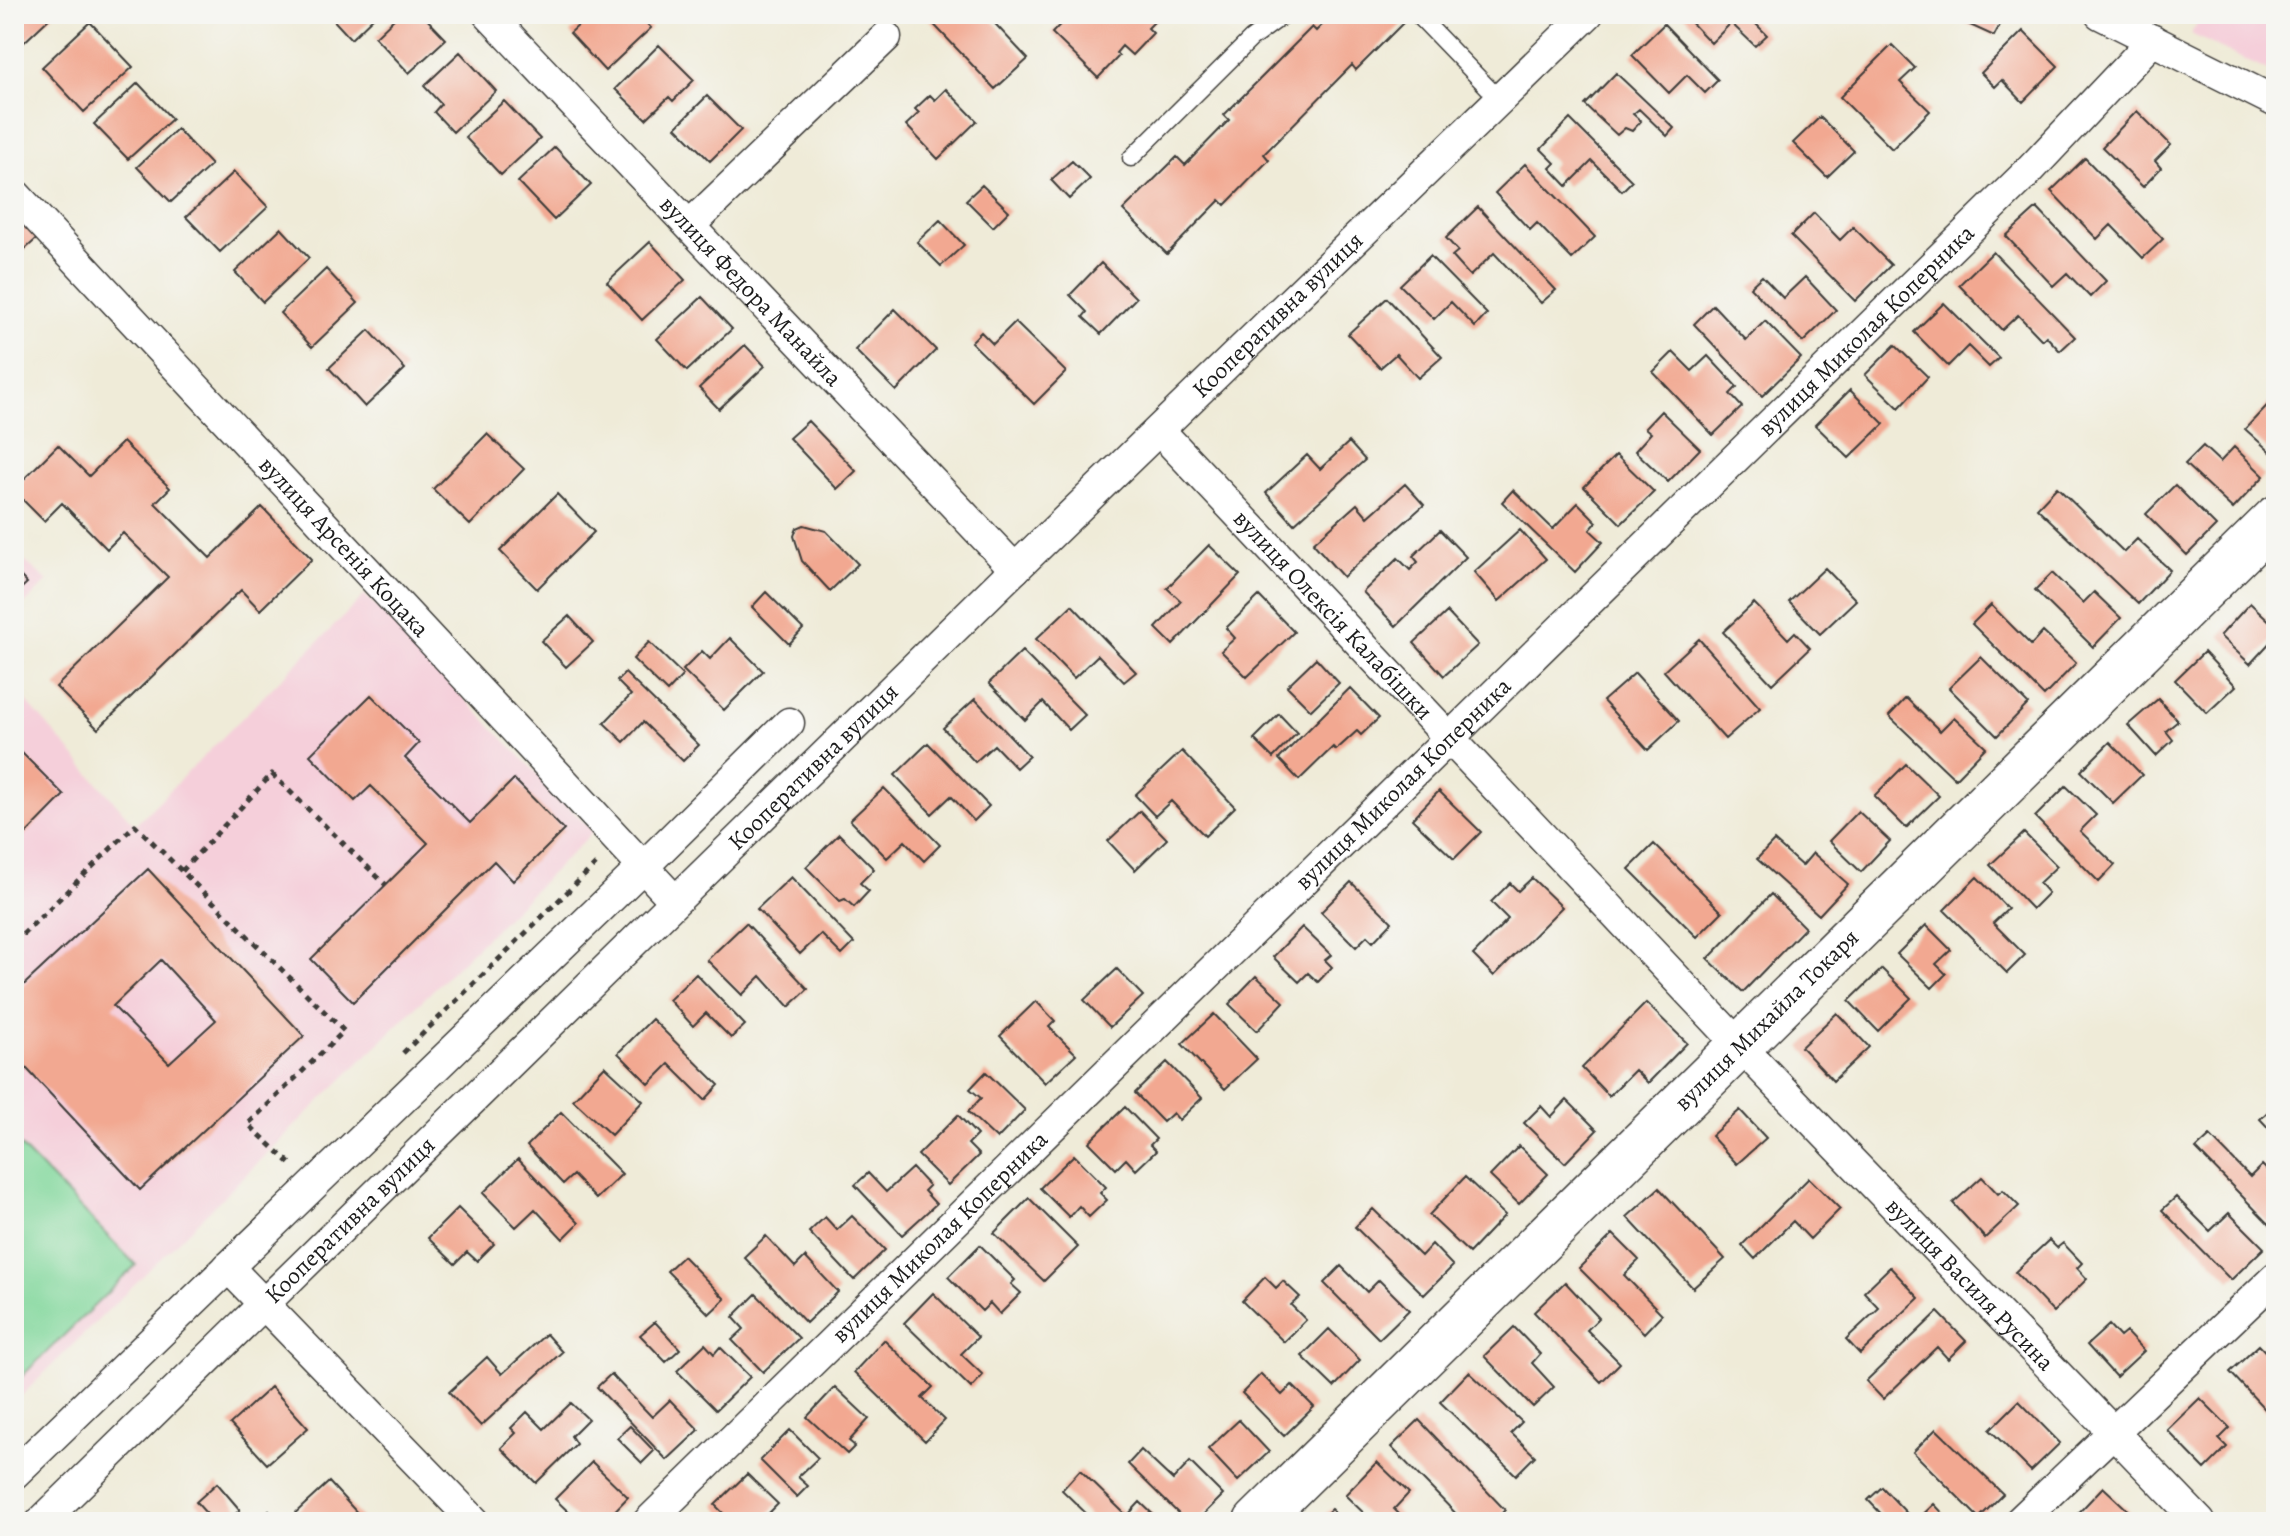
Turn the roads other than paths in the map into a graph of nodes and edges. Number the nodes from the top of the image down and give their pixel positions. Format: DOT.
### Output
graph roads {
  1 [pos="488,14"];
  2 [pos="1285,14"];
  3 [pos="1417,14"];
  4 [pos="1588,14"];
  5 [pos="2100,14"];
  6 [pos="886,37"];
  7 [pos="2153,40"];
  8 [pos="1499,99"];
  9 [pos="2276,102"];
  10 [pos="1131,158"];
  11 [pos="14,193"];
  12 [pos="690,225"];
  13 [pos="1159,430"];
  14 [pos="2276,518"];
  15 [pos="1015,569"];
  16 [pos="789,723"];
  17 [pos="1450,737"];
  18 [pos="643,867"];
  19 [pos="675,901"];
  20 [pos="1739,1045"];
  21 [pos="228,1267"];
  22 [pos="2276,1277"];
  23 [pos="265,1303"];
  24 [pos="2113,1431"];
  25 [pos="14,1474"];
  26 [pos="41,1522"];
  27 [pos="475,1522"];
  28 [pos="648,1522"];
  29 [pos="1256,1522"];
  30 [pos="2019,1522"];
  31 [pos="2200,1522"];
  1 -- 12 [label="street, вулиця Федора Манайла"];
  2 -- 10 [label="lane"];
  3 -- 8 [label="lane"];
  4 -- 8 [label="street, Кооперативна вулиця"];
  5 -- 7 [label="street"];
  6 -- 12 [label="street"];
  7 -- 9 [label="street"];
  7 -- 17 [label="street, вулиця Миколая Коперника"];
  8 -- 13 [label="street, Кооперативна вулиця"];
  11 -- 18 [label="street, вулиця Арсенія Коцака"];
  12 -- 15 [label="street, вулиця Федора Манайла"];
  13 -- 15 [label="street, Кооперативна вулиця"];
  13 -- 17 [label="street, вулиця Олексія Калабішки"];
  14 -- 20 [label="street, вулиця Михайла Токаря"];
  15 -- 19 [label="street, Кооперативна вулиця"];
  16 -- 18 [label="street, Кооперативна вулиця"];
  17 -- 20 [label="street, вулиця Олексія Калабішки"];
  17 -- 28 [label="street, вулиця Миколая Коперника"];
  18 -- 19 [label="street, вулиця Арсенія Коцака"];
  18 -- 21 [label="street, Кооперативна вулиця"];
  19 -- 23 [label="street, Кооперативна вулиця"];
  20 -- 24 [label="street, вулиця Василя Русина"];
  20 -- 29 [label="street, вулиця Михайла Токаря"];
  21 -- 23 [label="street"];
  21 -- 25 [label="street, Кооперативна вулиця"];
  22 -- 24 [label="street"];
  23 -- 26 [label="street, Кооперативна вулиця"];
  23 -- 27 [label="street"];
  24 -- 30 [label="street"];
  24 -- 31 [label="street, вулиця Василя Русина"];
}
